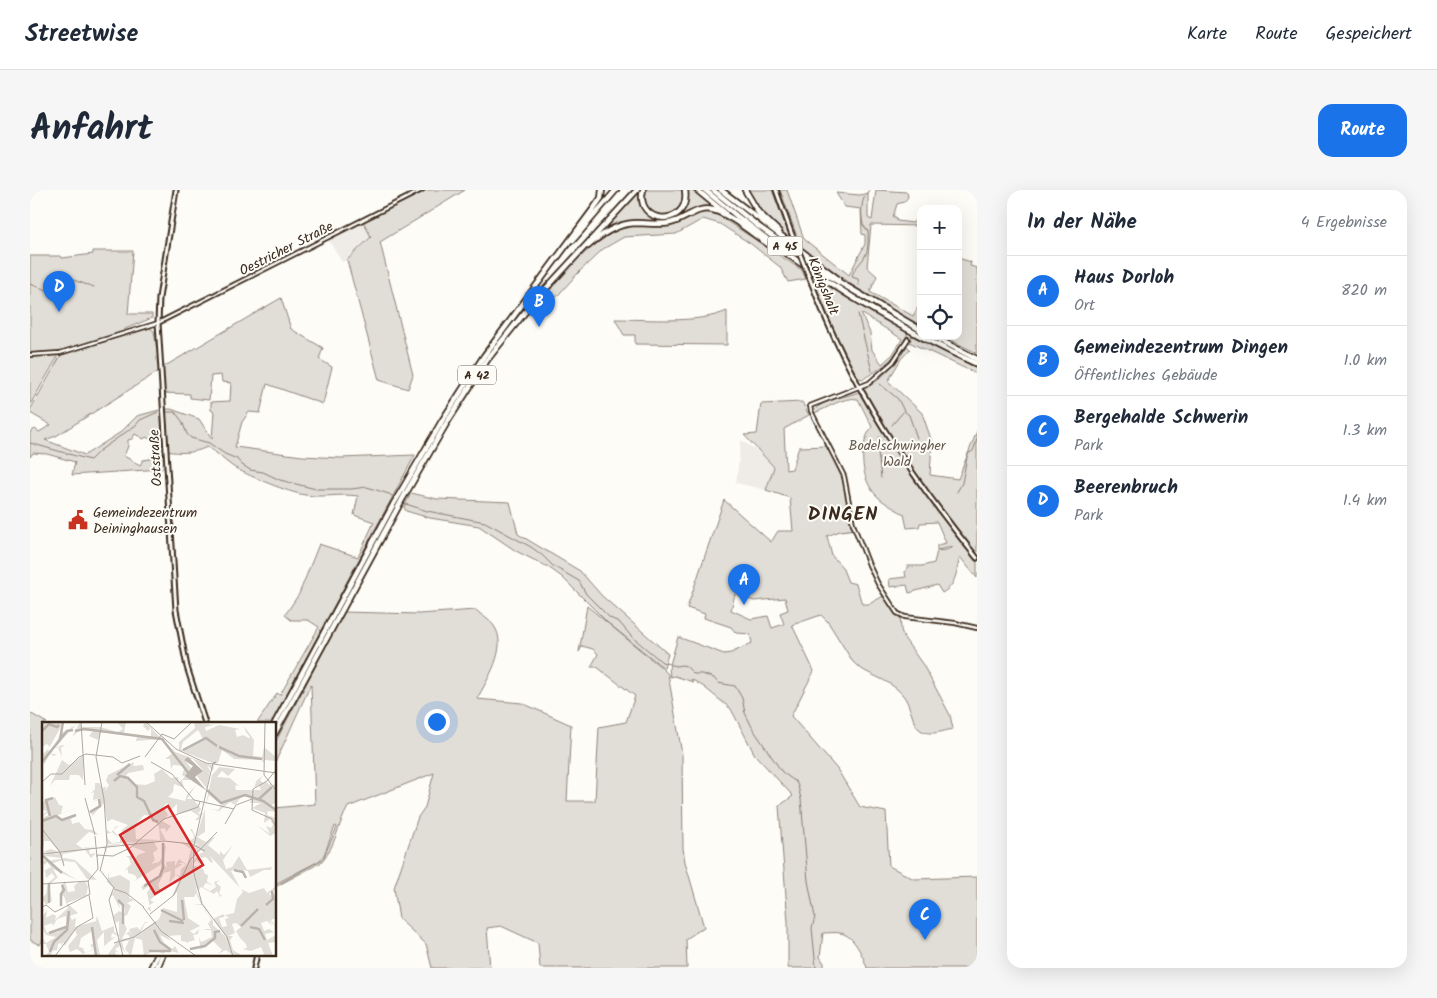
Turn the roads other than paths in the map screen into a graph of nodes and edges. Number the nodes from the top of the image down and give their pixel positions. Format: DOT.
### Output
graph roads {
  1 [pos="176,190"];
  2 [pos="422,190"];
  3 [pos="602,190"];
  4 [pos="616,190"];
  5 [pos="637,190"];
  6 [pos="643,190"];
  7 [pos="685,190"];
  8 [pos="697,190"];
  9 [pos="705,190"];
  10 [pos="713,190"];
  11 [pos="721,190"];
  12 [pos="745,190"];
  13 [pos="776,190"];
  14 [pos="744,227"];
  15 [pos="788,242"];
  16 [pos="568,264"];
  17 [pos="801,264"];
  18 [pos="540,280"];
  19 [pos="861,296"];
  20 [pos="158,323"];
  21 [pos="917,328"];
  22 [pos="908,339"];
  23 [pos="940,340"];
  24 [pos="30,355"];
  25 [pos="977,358"];
  26 [pos="977,364"];
  27 [pos="859,388"];
  28 [pos="400,497"];
  29 [pos="395,506"];
  30 [pos="977,558"];
  31 [pos="977,628"];
  32 [pos="205,722"];
  33 [pos="276,722"];
  34 [pos="276,731"];
  35 [pos="157,956"];
  36 [pos="162,956"];
  37 [pos="151,968"];
  38 [pos="157,968"];
  1 -- 20 [label="main road, Oststraße"];
  2 -- 20 [label="street, Oestricher Straße"];
  3 -- 18 [label="highway"];
  4 -- 18 [label="highway, A 42"];
  5 -- 16 [label="highway, A 42"];
  6 -- 7 [label="highway"];
  8 -- 14 [label="highway"];
  9 -- 17 [label="highway, A 45"];
  10 -- 19 [label="highway, A 45"];
  11 -- 15 [label="highway"];
  12 -- 15 [label="highway"];
  13 -- 27 [label="main road, Königshalt, bridge"];
  14 -- 16 [label="highway"];
  14 -- 17 [label="highway"];
  15 -- 19 [label="highway"];
  16 -- 28 [label="highway, A 42"];
  17 -- 26 [label="highway, A 45"];
  18 -- 28 [label="highway, A 42"];
  19 -- 21 [label="highway, A 45"];
  20 -- 24 [label="street, Oestricher Straße"];
  20 -- 32 [label="main road, Oststraße"];
  22 -- 27 [label="street"];
  23 -- 25 [label="highway"];
  27 -- 30 [label="main road, Königshalt"];
  27 -- 31 [label="street"];
  28 -- 29 [label="highway, A 42"];
  29 -- 33 [label="highway, A 42"];
  29 -- 34 [label="highway, A 42"];
  35 -- 37 [label="highway"];
  36 -- 38 [label="highway"];
}
